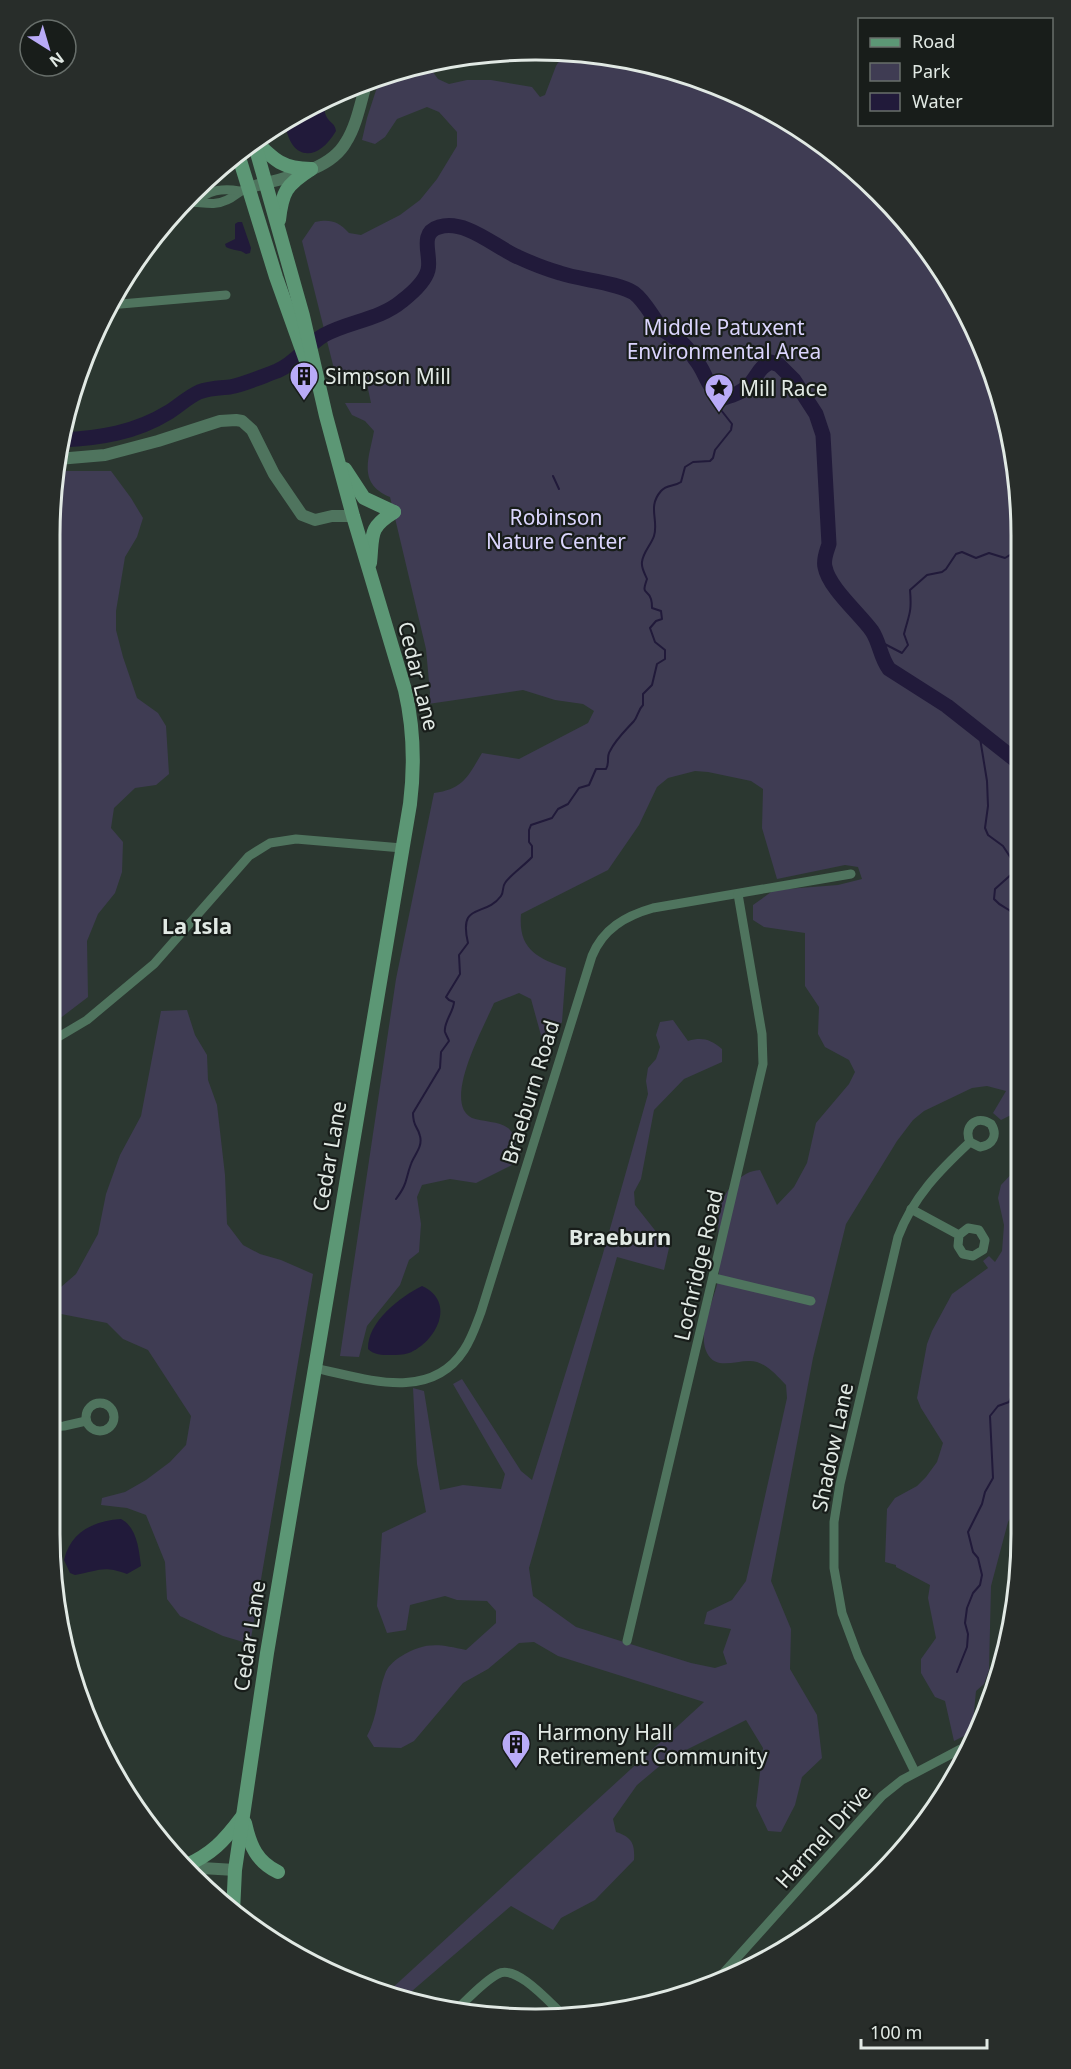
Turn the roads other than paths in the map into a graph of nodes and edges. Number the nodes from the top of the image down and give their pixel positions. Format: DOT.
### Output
graph roads {
  1 [pos="363,93"];
  2 [pos="261,147"];
  3 [pos="254,152"];
  4 [pos="247,157"];
  5 [pos="241,162"];
  6 [pos="311,169"];
  7 [pos="252,187"];
  8 [pos="205,194"];
  9 [pos="278,228"];
  10 [pos="226,295"];
  11 [pos="121,304"];
  12 [pos="326,416"];
  13 [pos="337,457"];
  14 [pos="67,458"];
  15 [pos="353,516"];
  16 [pos="370,571"];
  17 [pos="402,848"];
  18 [pos="851,874"];
  19 [pos="738,894"];
  20 [pos="60,1036"];
  21 [pos="970,1142"];
  22 [pos="911,1209"];
  23 [pos="959,1235"];
  24 [pos="714,1278"];
  25 [pos="810,1301"];
  26 [pos="314,1368"];
  27 [pos="87,1421"];
  28 [pos="60,1426"];
  29 [pos="627,1641"];
  30 [pos="959,1750"];
  31 [pos="915,1772"];
  32 [pos="243,1815"];
  33 [pos="193,1863"];
  34 [pos="197,1868"];
  35 [pos="235,1870"];
  36 [pos="278,1872"];
  37 [pos="234,1901"];
  38 [pos="728,1968"];
  39 [pos="464,2003"];
  40 [pos="556,2008"];
  1 -- 6 [label="street"];
  2 -- 6 [label="main road"];
  3 -- 7 [label="main road, Cedar Lane"];
  4 -- 7 [label="main road"];
  5 -- 7 [label="main road, Cedar Lane"];
  6 -- 7 [label="street"];
  6 -- 9 [label="main road"];
  7 -- 8 [label="street"];
  7 -- 9 [label="main road, Cedar Lane"];
  7 -- 12 [label="main road, Cedar Lane"];
  9 -- 12 [label="main road, Cedar Lane"];
  10 -- 11 [label="street"];
  12 -- 13 [label="main road, Cedar Lane"];
  13 -- 15 [label="main road, Cedar Lane"];
  13 -- 16 [label="main road"];
  14 -- 15 [label="street"];
  15 -- 16 [label="main road, Cedar Lane"];
  16 -- 17 [label="main road, Cedar Lane"];
  17 -- 20 [label="street"];
  17 -- 26 [label="main road, Cedar Lane"];
  18 -- 19 [label="street, Braeburn Road"];
  19 -- 24 [label="street, Lochridge Road"];
  19 -- 26 [label="street, Braeburn Road"];
  21 -- 22 [label="street, Shadow Lane"];
  22 -- 23 [label="street"];
  22 -- 31 [label="street, Shadow Lane"];
  24 -- 25 [label="street"];
  24 -- 29 [label="street, Lochridge Road"];
  26 -- 32 [label="main road, Cedar Lane"];
  27 -- 28 [label="street"];
  30 -- 31 [label="street, Harmel Drive"];
  31 -- 38 [label="street, Harmel Drive"];
  32 -- 33 [label="main road"];
  32 -- 35 [label="main road, Cedar Lane"];
  32 -- 36 [label="main road"];
  34 -- 35 [label="street"];
  35 -- 37 [label="main road, Cedar Lane"];
  39 -- 40 [label="street"];
}
